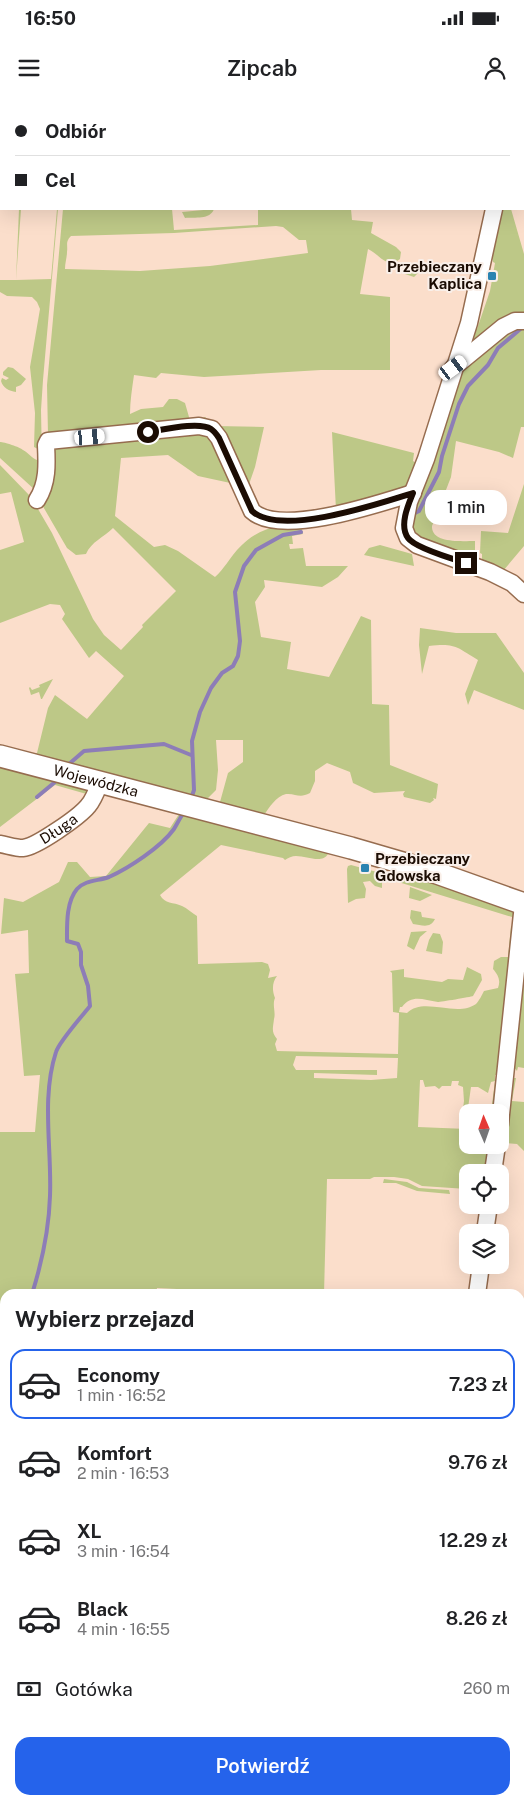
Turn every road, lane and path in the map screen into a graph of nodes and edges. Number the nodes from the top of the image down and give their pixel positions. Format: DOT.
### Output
graph roads {
  1 [pos="494,210"];
  2 [pos="524,320"];
  3 [pos="453,368"];
  4 [pos="413,493"];
  5 [pos="37,500"];
  6 [pos="524,594"];
  7 [pos="0,756"];
  8 [pos="100,782"];
  9 [pos="0,844"];
  10 [pos="524,904"];
  11 [pos="502,1104"];
  12 [pos="479,1274"];
  13 [pos="478,1289"];
  1 -- 3 [label="street"];
  2 -- 3 [label="street"];
  3 -- 4 [label="street"];
  4 -- 5 [label="street"];
  4 -- 6 [label="street"];
  7 -- 8 [label="main road, Wojewódzka"];
  8 -- 9 [label="street, Długa"];
  8 -- 10 [label="main road, Wojewódzka"];
  10 -- 11 [label="street"];
  12 -- 13 [label="street"];
}
